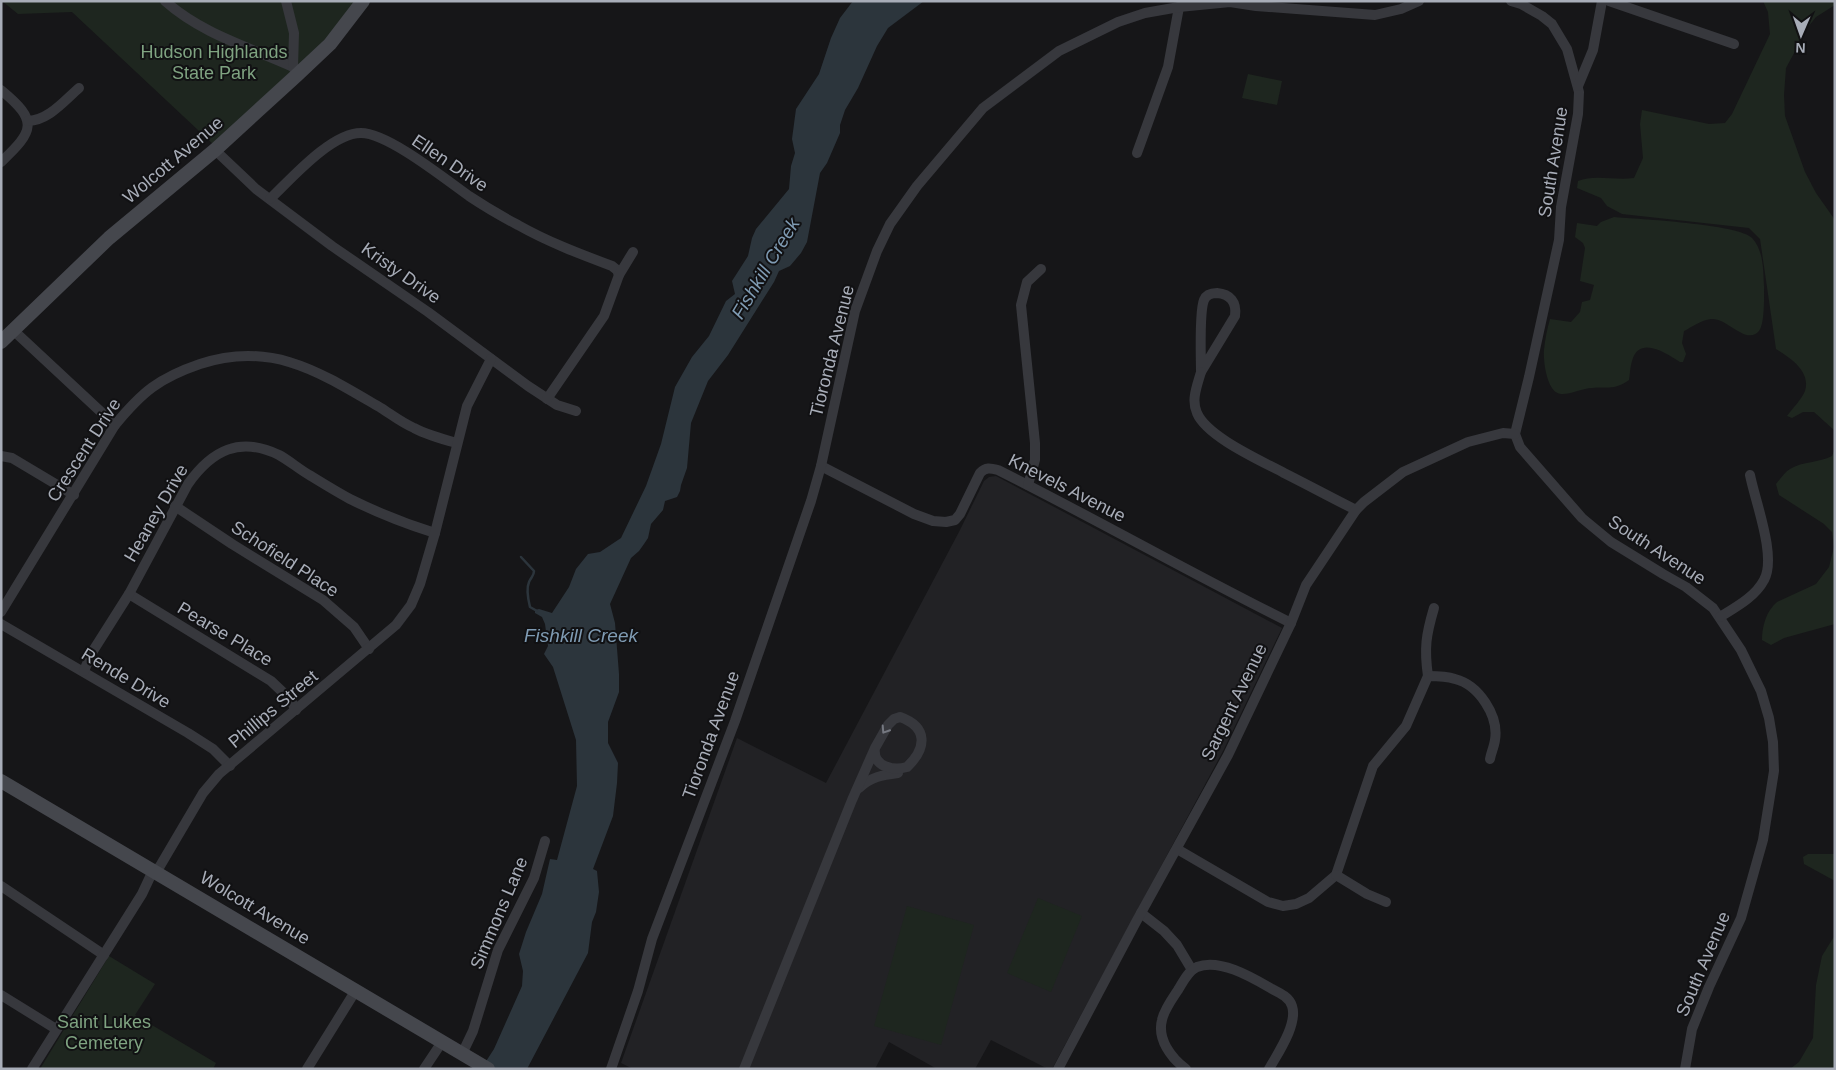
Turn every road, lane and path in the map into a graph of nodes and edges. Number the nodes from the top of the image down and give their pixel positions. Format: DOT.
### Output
graph roads {
  1 [pos="165,1"];
  2 [pos="286,1"];
  3 [pos="363,1"];
  4 [pos="1419,1"];
  5 [pos="1511,1"];
  6 [pos="1602,1"];
  7 [pos="1609,1"];
  8 [pos="1179,7"];
  9 [pos="1734,44"];
  10 [pos="295,71"];
  11 [pos="1578,86"];
  12 [pos="79,88"];
  13 [pos="1,90"];
  14 [pos="28,121"];
  15 [pos="215,150"];
  16 [pos="1138,152"];
  17 [pos="1,162"];
  18 [pos="270,199"];
  19 [pos="633,252"];
  20 [pos="1041,269"];
  21 [pos="619,275"];
  22 [pos="13,330"];
  23 [pos="1,342"];
  24 [pos="491,359"];
  25 [pos="1201,372"];
  26 [pos="547,399"];
  27 [pos="576,411"];
  28 [pos="115,425"];
  29 [pos="1515,434"];
  30 [pos="457,443"];
  31 [pos="1,456"];
  32 [pos="821,466"];
  33 [pos="1750,475"];
  34 [pos="1028,485"];
  35 [pos="74,495"];
  36 [pos="175,506"];
  37 [pos="1356,510"];
  38 [pos="435,534"];
  39 [pos="129,594"];
  40 [pos="1434,608"];
  41 [pos="1,612"];
  42 [pos="1720,617"];
  43 [pos="1291,623"];
  44 [pos="1,624"];
  45 [pos="369,648"];
  46 [pos="84,671"];
  47 [pos="1428,676"];
  48 [pos="296,710"];
  49 [pos="875,748"];
  50 [pos="1490,759"];
  51 [pos="230,766"];
  52 [pos="907,767"];
  53 [pos="1,781"];
  54 [pos="857,790"];
  55 [pos="545,841"];
  56 [pos="1177,849"];
  57 [pos="156,872"];
  58 [pos="1336,875"];
  59 [pos="1,886"];
  60 [pos="1386,902"];
  61 [pos="1141,913"];
  62 [pos="104,955"];
  63 [pos="1192,970"];
  64 [pos="356,990"];
  65 [pos="1,995"];
  66 [pos="56,1028"];
  67 [pos="442,1042"];
  68 [pos="465,1055"];
  69 [pos="32,1069"];
  70 [pos="307,1069"];
  71 [pos="424,1069"];
  72 [pos="488,1069"];
  73 [pos="611,1069"];
  74 [pos="744,1069"];
  75 [pos="1058,1069"];
  76 [pos="1186,1069"];
  77 [pos="1269,1069"];
  78 [pos="1686,1069"];
  1 -- 10 [label="street"];
  2 -- 10 [label="street"];
  3 -- 10 [label="main road, Wolcott Avenue"];
  4 -- 8 [label="street, Tioronda Avenue"];
  5 -- 11 [label="street, South Avenue"];
  6 -- 11 [label="street"];
  7 -- 9 [label="street"];
  8 -- 16 [label="street"];
  8 -- 32 [label="street, Tioronda Avenue"];
  10 -- 15 [label="main road, Wolcott Avenue"];
  11 -- 29 [label="street, South Avenue"];
  12 -- 14 [label="street"];
  13 -- 14 [label="street"];
  14 -- 17 [label="street"];
  15 -- 18 [label="street, Kristy Drive"];
  15 -- 22 [label="main road, Wolcott Avenue"];
  18 -- 21 [label="street, Ellen Drive"];
  18 -- 24 [label="street, Kristy Drive"];
  19 -- 21 [label="street"];
  20 -- 34 [label="street"];
  21 -- 26 [label="street"];
  22 -- 23 [label="main road, Wolcott Avenue"];
  22 -- 28 [label="street"];
  24 -- 26 [label="street, Kristy Drive"];
  24 -- 30 [label="street, Phillips Street"];
  25 -- 25 [label="street"];
  25 -- 37 [label="street"];
  26 -- 27 [label="street, Kristy Drive"];
  28 -- 30 [label="street, Crescent Drive"];
  28 -- 35 [label="street, Crescent Drive"];
  29 -- 37 [label="street, Sargent Avenue"];
  29 -- 42 [label="street, South Avenue"];
  30 -- 38 [label="street, Phillips Street"];
  31 -- 35 [label="street"];
  32 -- 34 [label="street, Knevels Avenue"];
  32 -- 73 [label="street, Tioronda Avenue"];
  33 -- 42 [label="street"];
  34 -- 43 [label="street, Knevels Avenue"];
  35 -- 41 [label="street, Crescent Drive"];
  36 -- 38 [label="street, Heaney Drive"];
  36 -- 39 [label="street, Heaney Drive"];
  36 -- 45 [label="street, Schofield Place"];
  37 -- 43 [label="street, Sargent Avenue"];
  38 -- 45 [label="street, Phillips Street"];
  39 -- 46 [label="street, Heaney Drive"];
  39 -- 48 [label="street, Pearse Place"];
  40 -- 47 [label="street"];
  42 -- 78 [label="street, South Avenue"];
  43 -- 56 [label="street, Sargent Avenue"];
  44 -- 46 [label="street, Rende Drive"];
  45 -- 48 [label="street, Phillips Street"];
  46 -- 51 [label="street, Rende Drive"];
  47 -- 50 [label="street"];
  47 -- 58 [label="street"];
  48 -- 51 [label="street, Phillips Street"];
  49 -- 52 [label="street"];
  52 -- 49 [label="street, one-way"];
  49 -- 54 [label="street"];
  51 -- 57 [label="street, Phillips Street"];
  52 -- 54 [label="street"];
  53 -- 57 [label="main road, Wolcott Avenue"];
  54 -- 74 [label="street"];
  55 -- 68 [label="street, Simmons Lane"];
  56 -- 58 [label="street"];
  56 -- 61 [label="street, Sargent Avenue"];
  57 -- 62 [label="street, Phillips Street"];
  57 -- 64 [label="main road, Wolcott Avenue"];
  58 -- 60 [label="street"];
  59 -- 62 [label="street"];
  61 -- 63 [label="street"];
  61 -- 75 [label="street, Sargent Avenue"];
  62 -- 66 [label="street, Phillips Street"];
  63 -- 76 [label="street"];
  63 -- 77 [label="street"];
  64 -- 67 [label="main road, Wolcott Avenue"];
  64 -- 70 [label="street"];
  65 -- 66 [label="street"];
  66 -- 69 [label="street, Phillips Street"];
  67 -- 68 [label="main road, Wolcott Avenue"];
  67 -- 71 [label="street"];
  68 -- 72 [label="main road, Wolcott Avenue"];
}
